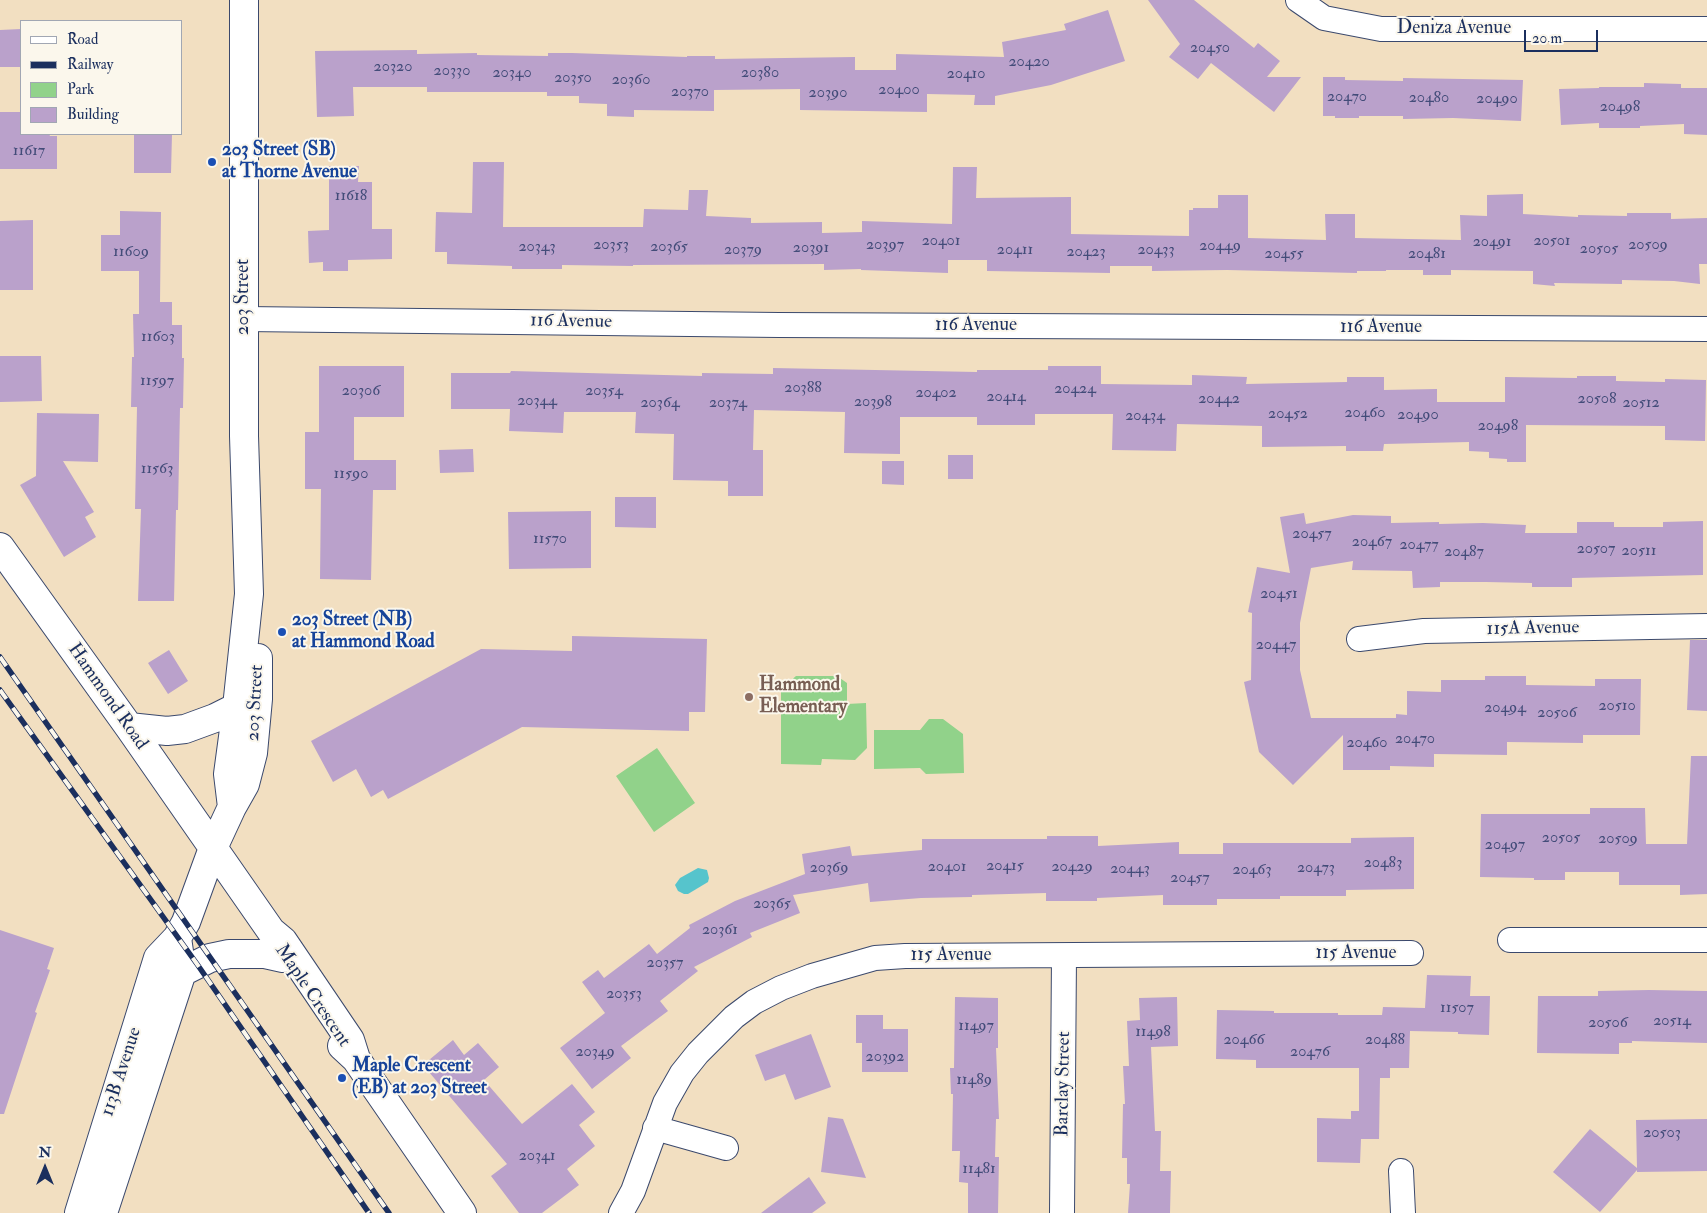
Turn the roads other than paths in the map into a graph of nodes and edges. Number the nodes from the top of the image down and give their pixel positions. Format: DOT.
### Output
graph roads {
  1 [pos="244,0"];
  2 [pos="1298,0"];
  3 [pos="1707,30"];
  4 [pos="244,319"];
  5 [pos="1707,329"];
  6 [pos="0,547"];
  7 [pos="249,594"];
  8 [pos="1707,626"];
  9 [pos="1359,639"];
  10 [pos="237,707"];
  11 [pos="129,727"];
  12 [pos="232,808"];
  13 [pos="213,848"];
  14 [pos="271,931"];
  15 [pos="177,938"];
  16 [pos="1510,940"];
  17 [pos="1707,940"];
  18 [pos="1411,954"];
  19 [pos="1064,956"];
  20 [pos="283,958"];
  21 [pos="182,972"];
  22 [pos="356,1059"];
  23 [pos="655,1128"];
  24 [pos="726,1148"];
  25 [pos="1401,1171"];
  26 [pos="79,1213"];
  27 [pos="103,1213"];
  28 [pos="462,1213"];
  29 [pos="621,1213"];
  30 [pos="1062,1213"];
  31 [pos="1403,1213"];
  1 -- 4 [label="main road, 203 Street"];
  2 -- 3 [label="street, Deniza Avenue"];
  4 -- 5 [label="street, 116 Avenue"];
  4 -- 7 [label="main road, 203 Street"];
  6 -- 11 [label="main road, Hammond Road"];
  7 -- 10 [label="main road, 203 Street"];
  7 -- 12 [label="main road, 203 Street"];
  8 -- 9 [label="street, 115A Avenue"];
  10 -- 11 [label="main road"];
  10 -- 12 [label="main road, 203 Street"];
  11 -- 13 [label="main road, Hammond Road"];
  12 -- 13 [label="main road, 203 Street"];
  13 -- 14 [label="main road, Maple Crescent"];
  13 -- 15 [label="main road, 113B Avenue"];
  14 -- 20 [label="main road, Maple Crescent"];
  14 -- 22 [label="main road, Maple Crescent"];
  15 -- 21 [label="main road, 113B Avenue"];
  15 -- 26 [label="main road, 113B Avenue"];
  16 -- 17 [label="street"];
  18 -- 19 [label="street, 115 Avenue"];
  19 -- 23 [label="street, 115 Avenue"];
  19 -- 30 [label="street, Barclay Street"];
  20 -- 21 [label="main road"];
  20 -- 22 [label="main road, Maple Crescent"];
  21 -- 27 [label="main road, 113B Avenue"];
  22 -- 28 [label="main road, Maple Crescent"];
  23 -- 24 [label="street"];
  23 -- 29 [label="street, 115 Avenue"];
  25 -- 31 [label="street"];
}
